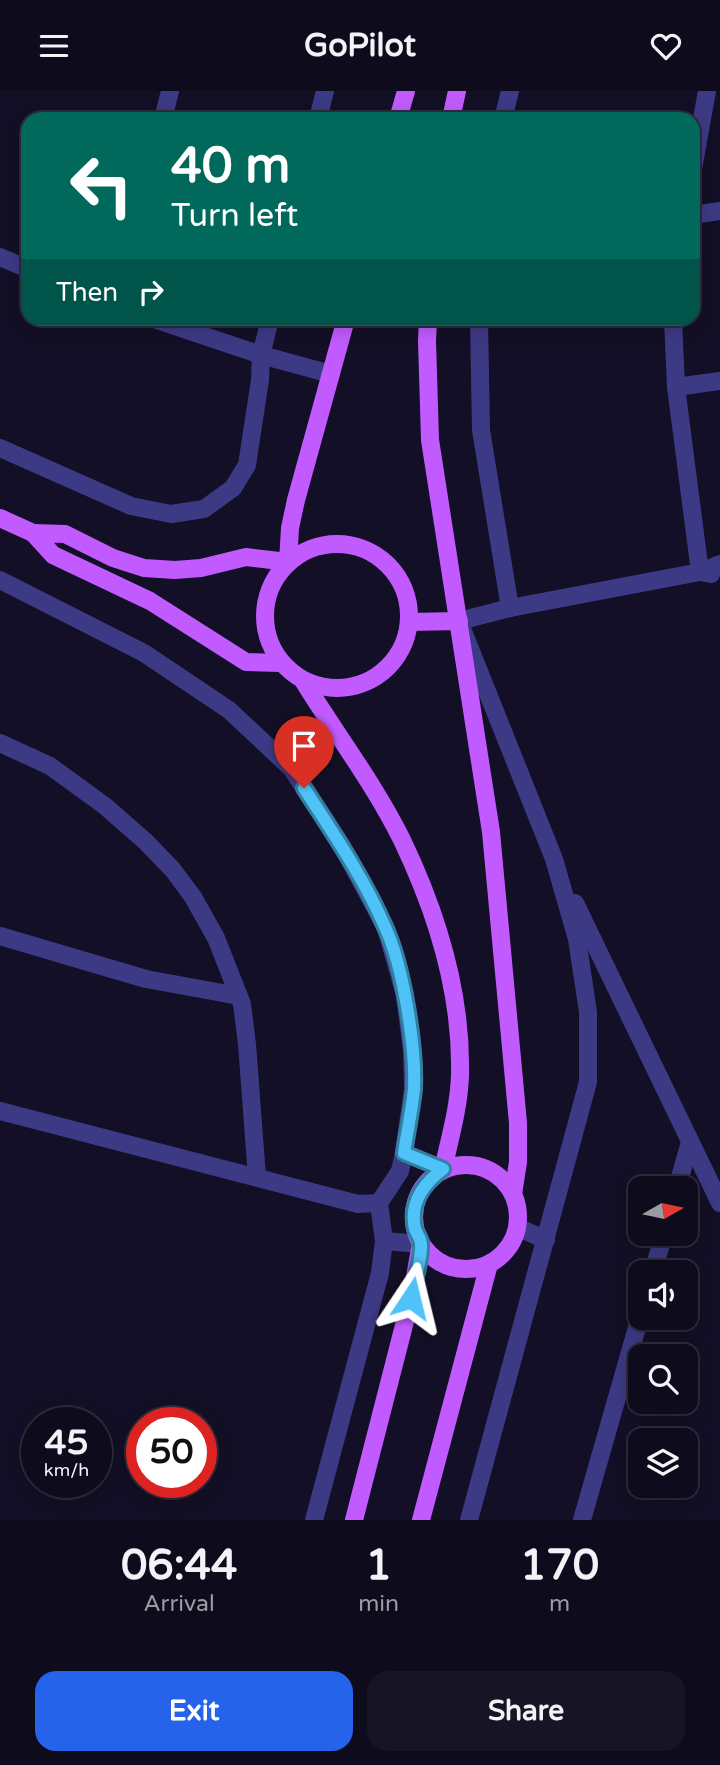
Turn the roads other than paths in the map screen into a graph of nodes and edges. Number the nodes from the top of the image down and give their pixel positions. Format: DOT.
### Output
graph roads {
  1 [pos="170,91"];
  2 [pos="325,91"];
  3 [pos="405,91"];
  4 [pos="457,91"];
  5 [pos="510,91"];
  6 [pos="707,91"];
  7 [pos="165,112"];
  8 [pos="320,112"];
  9 [pos="400,112"];
  10 [pos="452,112"];
  11 [pos="505,112"];
  12 [pos="700,130"];
  13 [pos="720,211"];
  14 [pos="700,214"];
  15 [pos="0,257"];
  16 [pos="21,266"];
  17 [pos="175,326"];
  18 [pos="268,326"];
  19 [pos="344,326"];
  20 [pos="427,326"];
  21 [pos="479,326"];
  22 [pos="673,326"];
  23 [pos="261,355"];
  24 [pos="331,374"];
  25 [pos="720,381"];
  26 [pos="676,387"];
  27 [pos="0,448"];
  28 [pos="0,518"];
  29 [pos="33,533"];
  30 [pos="288,562"];
  31 [pos="720,564"];
  32 [pos="700,572"];
  33 [pos="720,577"];
  34 [pos="0,580"];
  35 [pos="510,608"];
  36 [pos="459,621"];
  37 [pos="409,622"];
  38 [pos="281,663"];
  39 [pos="304,682"];
  40 [pos="0,743"];
  41 [pos="554,859"];
  42 [pos="0,936"];
  43 [pos="239,996"];
  44 [pos="0,1111"];
  45 [pos="691,1142"];
  46 [pos="404,1153"];
  47 [pos="443,1169"];
  48 [pos="681,1176"];
  49 [pos="257,1177"];
  50 [pos="513,1194"];
  51 [pos="379,1203"];
  52 [pos="720,1203"];
  53 [pos="517,1227"];
  54 [pos="547,1240"];
  55 [pos="384,1241"];
  56 [pos="421,1244"];
  57 [pos="489,1264"];
  58 [pos="636,1330"];
  59 [pos="314,1520"];
  60 [pos="354,1520"];
  61 [pos="421,1520"];
  62 [pos="469,1520"];
  63 [pos="582,1520"];
  1 -- 7 [label="street"];
  2 -- 8 [label="street"];
  3 -- 9 [label="main road"];
  4 -- 10 [label="main road"];
  5 -- 11 [label="street"];
  6 -- 12 [label="street"];
  13 -- 14 [label="street"];
  15 -- 16 [label="street"];
  17 -- 23 [label="street"];
  18 -- 23 [label="street"];
  19 -- 24 [label="main road"];
  20 -- 36 [label="main road"];
  21 -- 35 [label="street"];
  22 -- 26 [label="street"];
  23 -- 24 [label="street"];
  23 -- 27 [label="street"];
  24 -- 30 [label="main road"];
  25 -- 26 [label="street"];
  26 -- 32 [label="street"];
  28 -- 29 [label="main road"];
  29 -- 30 [label="main road"];
  29 -- 38 [label="main road"];
  30 -- 37 [label="main road"];
  30 -- 38 [label="main road"];
  31 -- 32 [label="street"];
  32 -- 33 [label="street"];
  32 -- 35 [label="street"];
  34 -- 46 [label="street"];
  35 -- 36 [label="street"];
  36 -- 37 [label="main road"];
  36 -- 41 [label="street"];
  36 -- 50 [label="main road"];
  37 -- 39 [label="main road"];
  38 -- 39 [label="main road"];
  39 -- 47 [label="main road"];
  40 -- 43 [label="street"];
  41 -- 45 [label="street"];
  41 -- 54 [label="street"];
  42 -- 43 [label="street"];
  43 -- 49 [label="street"];
  44 -- 49 [label="street"];
  45 -- 48 [label="street"];
  45 -- 52 [label="street"];
  46 -- 47 [label="street"];
  46 -- 51 [label="street"];
  47 -- 50 [label="main road"];
  47 -- 56 [label="main road"];
  49 -- 51 [label="street"];
  50 -- 53 [label="main road"];
  51 -- 55 [label="street"];
  53 -- 54 [label="street"];
  53 -- 57 [label="main road"];
  54 -- 62 [label="street"];
  55 -- 56 [label="street"];
  55 -- 59 [label="street"];
  56 -- 57 [label="main road"];
  56 -- 60 [label="main road"];
  57 -- 61 [label="main road"];
  58 -- 63 [label="street"];
}
